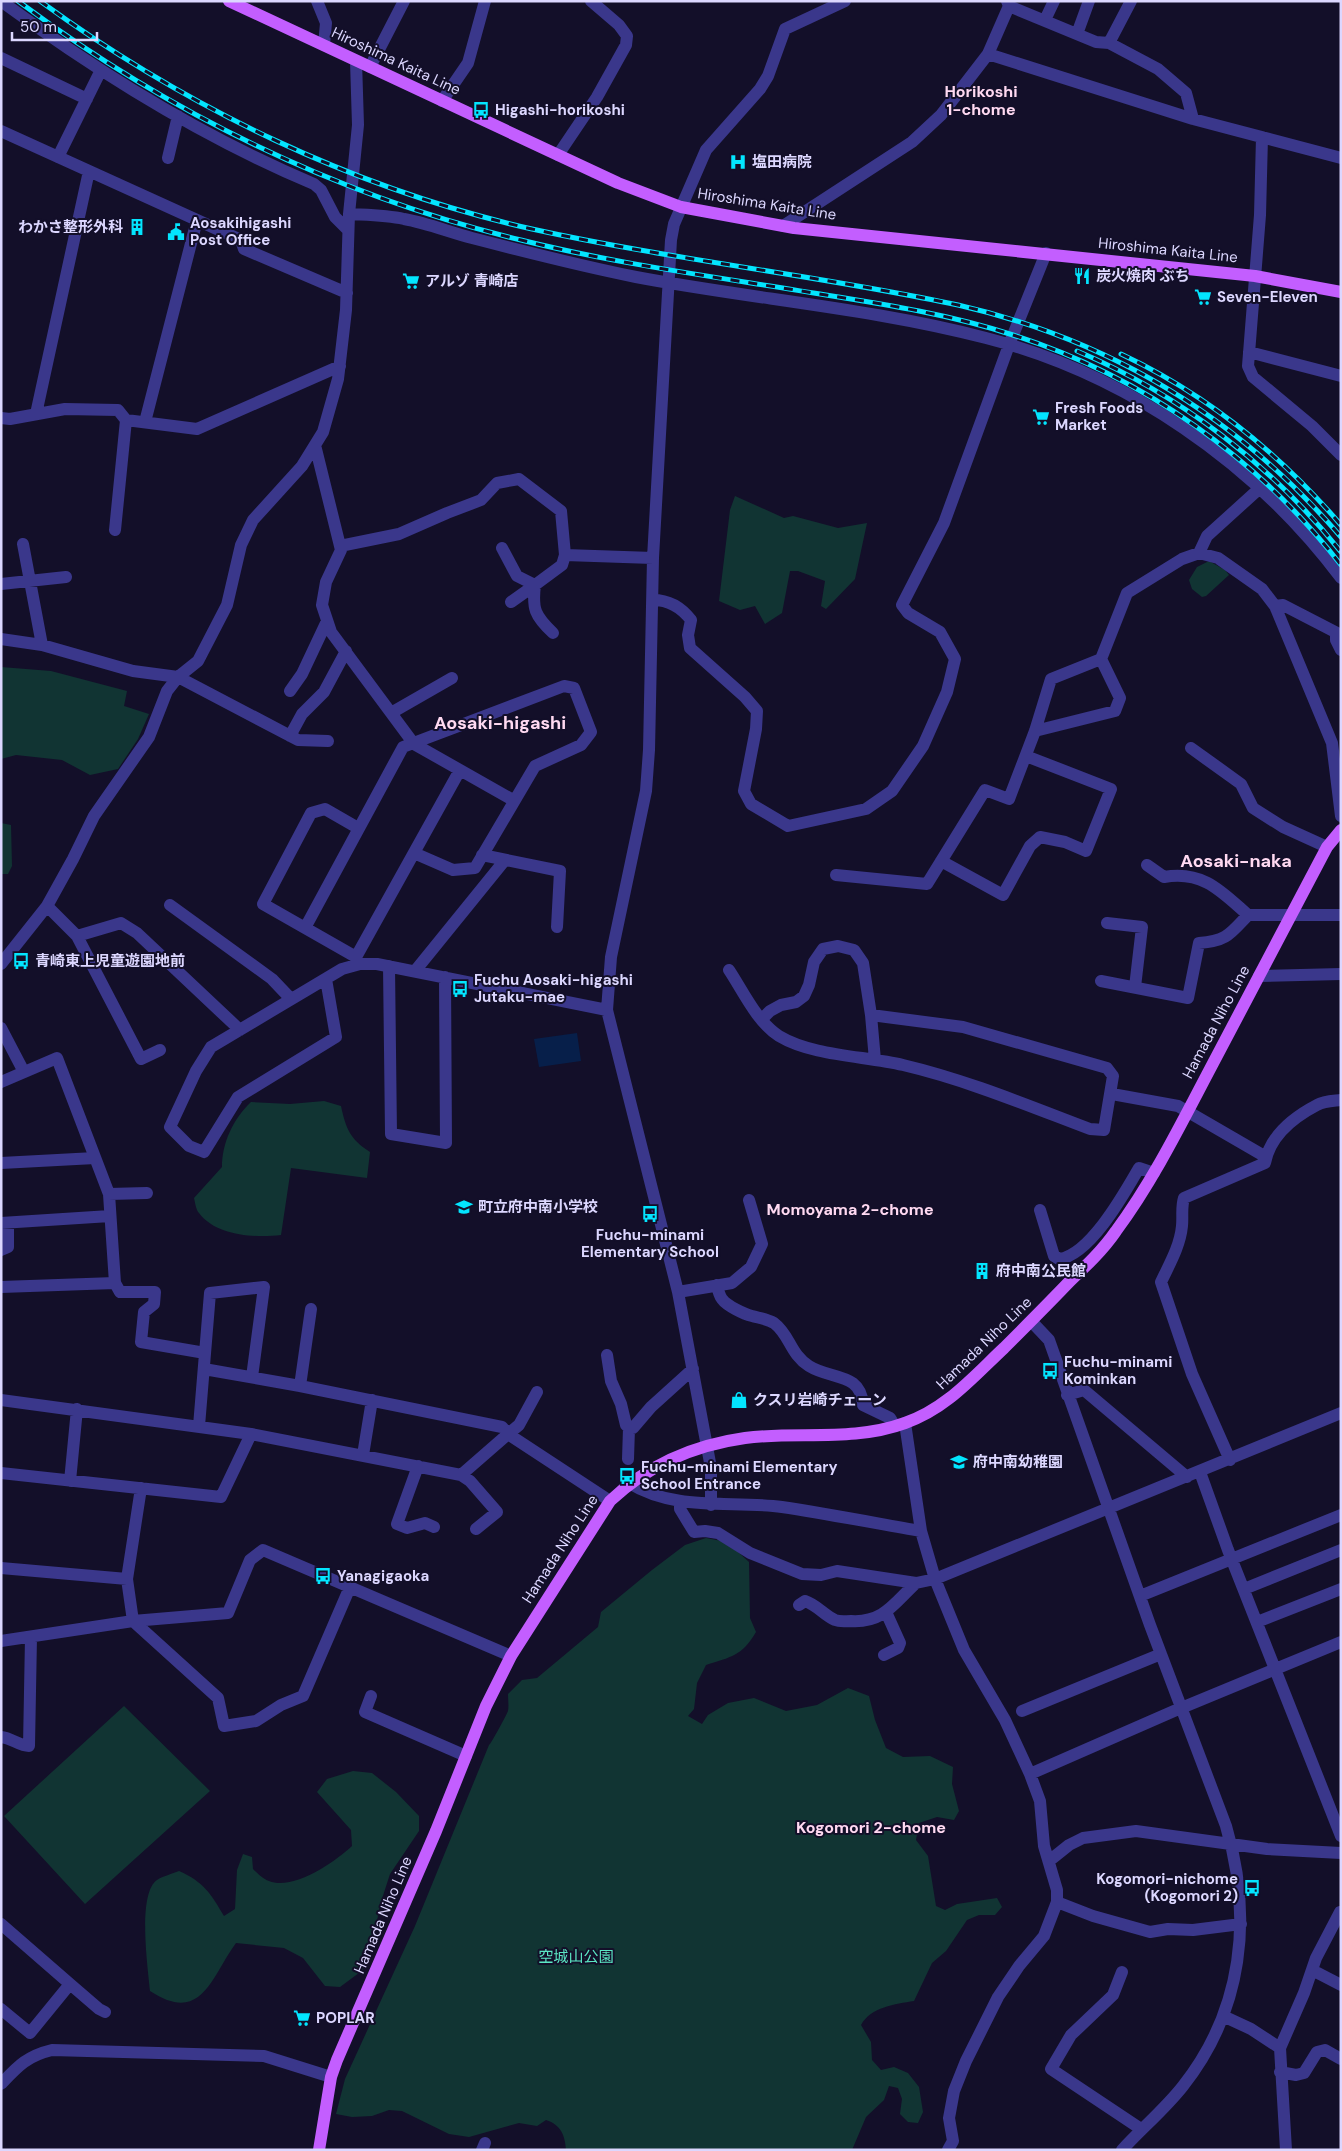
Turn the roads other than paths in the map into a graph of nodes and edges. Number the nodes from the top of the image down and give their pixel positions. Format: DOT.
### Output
graph roads {
  1 [pos="1,1"];
  2 [pos="229,1"];
  3 [pos="317,1"];
  4 [pos="404,1"];
  5 [pos="485,1"];
  6 [pos="591,1"];
  7 [pos="845,1"];
  8 [pos="1054,1"];
  9 [pos="1088,1"];
  10 [pos="1131,1"];
  11 [pos="1008,4"];
  12 [pos="1045,20"];
  13 [pos="1077,34"];
  14 [pos="1110,43"];
  15 [pos="324,46"];
  16 [pos="988,54"];
  17 [pos="1,58"];
  18 [pos="356,60"];
  19 [pos="370,67"];
  20 [pos="101,70"];
  21 [pos="87,99"];
  22 [pos="442,101"];
  23 [pos="178,116"];
  24 [pos="1193,119"];
  25 [pos="1,131"];
  26 [pos="1262,137"];
  27 [pos="558,155"];
  28 [pos="58,157"];
  29 [pos="168,158"];
  30 [pos="1341,158"];
  31 [pos="89,171"];
  32 [pos="681,207"];
  33 [pos="349,214"];
  34 [pos="197,220"];
  35 [pos="783,226"];
  36 [pos="348,230"];
  37 [pos="1046,253"];
  38 [pos="1255,276"];
  39 [pos="669,282"];
  40 [pos="1341,292"];
  41 [pos="347,293"];
  42 [pos="1009,345"];
  43 [pos="1249,352"];
  44 [pos="340,366"];
  45 [pos="1341,376"];
  46 [pos="36,414"];
  47 [pos="1,418"];
  48 [pos="126,420"];
  49 [pos="146,422"];
  50 [pos="315,445"];
  51 [pos="1341,455"];
  52 [pos="1260,488"];
  53 [pos="115,530"];
  54 [pos="23,544"];
  55 [pos="340,546"];
  56 [pos="502,548"];
  57 [pos="1199,553"];
  58 [pos="565,555"];
  59 [pos="653,558"];
  60 [pos="66,577"];
  61 [pos="1341,578"];
  62 [pos="31,581"];
  63 [pos="1,584"];
  64 [pos="535,585"];
  65 [pos="653,600"];
  66 [pos="511,602"];
  67 [pos="1275,606"];
  68 [pos="327,621"];
  69 [pos="553,633"];
  70 [pos="1339,634"];
  71 [pos="1,639"];
  72 [pos="42,645"];
  73 [pos="1341,650"];
  74 [pos="346,652"];
  75 [pos="1101,659"];
  76 [pos="178,677"];
  77 [pos="452,678"];
  78 [pos="290,691"];
  79 [pos="391,713"];
  80 [pos="1035,731"];
  81 [pos="290,736"];
  82 [pos="328,741"];
  83 [pos="414,744"];
  84 [pos="1191,748"];
  85 [pos="1337,750"];
  86 [pos="1026,756"];
  87 [pos="460,770"];
  88 [pos="513,800"];
  89 [pos="1341,816"];
  90 [pos="358,828"];
  91 [pos="1341,830"];
  92 [pos="1327,847"];
  93 [pos="414,853"];
  94 [pos="482,855"];
  95 [pos="505,860"];
  96 [pos="941,861"];
  97 [pos="1147,865"];
  98 [pos="836,875"];
  99 [pos="170,905"];
  100 [pos="47,906"];
  101 [pos="1292,914"];
  102 [pos="1248,915"];
  103 [pos="1341,915"];
  104 [pos="1107,923"];
  105 [pos="557,927"];
  106 [pos="305,928"];
  107 [pos="76,936"];
  108 [pos="358,961"];
  109 [pos="1,964"];
  110 [pos="389,966"];
  111 [pos="729,970"];
  112 [pos="415,971"];
  113 [pos="1341,974"];
  114 [pos="1259,976"];
  115 [pos="445,977"];
  116 [pos="326,979"];
  117 [pos="1101,981"];
  118 [pos="1134,988"];
  119 [pos="291,999"];
  120 [pos="607,1010"];
  121 [pos="871,1015"];
  122 [pos="762,1020"];
  123 [pos="1,1028"];
  124 [pos="240,1030"];
  125 [pos="160,1050"];
  126 [pos="875,1060"];
  127 [pos="24,1072"];
  128 [pos="1,1082"];
  129 [pos="1112,1094"];
  130 [pos="1341,1100"];
  131 [pos="1188,1111"];
  132 [pos="1266,1157"];
  133 [pos="95,1158"];
  134 [pos="1,1163"];
  135 [pos="1154,1173"];
  136 [pos="148,1193"];
  137 [pos="109,1194"];
  138 [pos="749,1200"];
  139 [pos="1040,1210"];
  140 [pos="110,1216"];
  141 [pos="5,1223"];
  142 [pos="1,1250"];
  143 [pos="115,1283"];
  144 [pos="716,1285"];
  145 [pos="1,1287"];
  146 [pos="678,1292"];
  147 [pos="311,1309"];
  148 [pos="1031,1321"];
  149 [pos="205,1353"];
  150 [pos="607,1355"];
  151 [pos="204,1369"];
  152 [pos="693,1369"];
  153 [pos="252,1378"];
  154 [pos="300,1386"];
  155 [pos="537,1392"];
  156 [pos="1067,1395"];
  157 [pos="1,1400"];
  158 [pos="372,1400"];
  159 [pos="77,1409"];
  160 [pos="1340,1415"];
  161 [pos="900,1425"];
  162 [pos="199,1426"];
  163 [pos="629,1428"];
  164 [pos="251,1434"];
  165 [pos="508,1434"];
  166 [pos="707,1445"];
  167 [pos="363,1456"];
  168 [pos="628,1459"];
  169 [pos="1230,1460"];
  170 [pos="418,1466"];
  171 [pos="1200,1472"];
  172 [pos="1,1473"];
  173 [pos="461,1475"];
  174 [pos="1187,1477"];
  175 [pos="70,1481"];
  176 [pos="629,1483"];
  177 [pos="140,1488"];
  178 [pos="610,1501"];
  179 [pos="680,1502"];
  180 [pos="711,1505"];
  181 [pos="1109,1509"];
  182 [pos="1341,1514"];
  183 [pos="434,1527"];
  184 [pos="476,1530"];
  185 [pos="921,1531"];
  186 [pos="1341,1550"];
  187 [pos="1232,1558"];
  188 [pos="1,1568"];
  189 [pos="127,1579"];
  190 [pos="935,1579"];
  191 [pos="916,1583"];
  192 [pos="350,1587"];
  193 [pos="1244,1589"];
  194 [pos="1341,1589"];
  195 [pos="1140,1596"];
  196 [pos="799,1605"];
  197 [pos="886,1612"];
  198 [pos="133,1620"];
  199 [pos="1257,1622"];
  200 [pos="31,1637"];
  201 [pos="1,1641"];
  202 [pos="1341,1642"];
  203 [pos="1161,1654"];
  204 [pos="884,1655"];
  205 [pos="511,1656"];
  206 [pos="1275,1668"];
  207 [pos="371,1696"];
  208 [pos="1182,1707"];
  209 [pos="1022,1711"];
  210 [pos="1,1737"];
  211 [pos="466,1756"];
  212 [pos="1030,1774"];
  213 [pos="1341,1836"];
  214 [pos="1232,1845"];
  215 [pos="1341,1853"];
  216 [pos="1049,1861"];
  217 [pos="1057,1902"];
  218 [pos="1340,1912"];
  219 [pos="1,1924"];
  220 [pos="1241,1924"];
  221 [pos="1312,1970"];
  222 [pos="1122,1972"];
  223 [pos="70,1984"];
  224 [pos="1341,1985"];
  225 [pos="1,2009"];
  226 [pos="105,2012"];
  227 [pos="1223,2016"];
  228 [pos="1280,2048"];
  229 [pos="1341,2058"];
  230 [pos="1280,2072"];
  231 [pos="331,2077"];
  232 [pos="1,2084"];
  233 [pos="1141,2129"];
  234 [pos="319,2150"];
  235 [pos="948,2150"];
  236 [pos="1122,2150"];
  237 [pos="1286,2150"];
  1 -- 20 [label="street"];
  2 -- 15 [label="main road, Hiroshima Kaita Line"];
  3 -- 15 [label="street"];
  4 -- 19 [label="street"];
  5 -- 22 [label="street"];
  6 -- 27 [label="street"];
  7 -- 32 [label="street"];
  8 -- 12 [label="street"];
  9 -- 13 [label="street"];
  10 -- 14 [label="street"];
  11 -- 12 [label="street"];
  11 -- 16 [label="street"];
  12 -- 13 [label="street"];
  13 -- 14 [label="street"];
  14 -- 24 [label="street"];
  15 -- 18 [label="main road, Hiroshima Kaita Line"];
  16 -- 24 [label="street"];
  16 -- 35 [label="street"];
  17 -- 21 [label="street"];
  18 -- 19 [label="main road, Hiroshima Kaita Line"];
  18 -- 33 [label="street"];
  19 -- 22 [label="main road, Hiroshima Kaita Line"];
  20 -- 21 [label="street"];
  20 -- 23 [label="street"];
  21 -- 28 [label="street"];
  22 -- 27 [label="main road, Hiroshima Kaita Line"];
  23 -- 29 [label="street"];
  23 -- 36 [label="street"];
  24 -- 26 [label="street"];
  25 -- 28 [label="street"];
  26 -- 30 [label="street"];
  26 -- 38 [label="street"];
  27 -- 32 [label="main road, Hiroshima Kaita Line"];
  28 -- 31 [label="street"];
  31 -- 34 [label="street"];
  31 -- 46 [label="street"];
  32 -- 35 [label="main road, Hiroshima Kaita Line"];
  32 -- 39 [label="street"];
  33 -- 36 [label="street"];
  33 -- 39 [label="street"];
  34 -- 41 [label="street"];
  34 -- 49 [label="street"];
  35 -- 37 [label="main road, Hiroshima Kaita Line"];
  36 -- 41 [label="street"];
  37 -- 38 [label="main road, Hiroshima Kaita Line"];
  37 -- 42 [label="street"];
  38 -- 40 [label="main road, Hiroshima Kaita Line"];
  38 -- 43 [label="street"];
  39 -- 42 [label="street"];
  39 -- 59 [label="street"];
  41 -- 44 [label="street"];
  42 -- 52 [label="street"];
  42 -- 65 [label="street"];
  43 -- 45 [label="street"];
  43 -- 51 [label="street"];
  44 -- 49 [label="street"];
  44 -- 50 [label="street"];
  46 -- 47 [label="street"];
  46 -- 48 [label="street"];
  48 -- 49 [label="street"];
  48 -- 53 [label="street"];
  50 -- 55 [label="street"];
  50 -- 76 [label="street"];
  52 -- 57 [label="street"];
  52 -- 61 [label="street"];
  54 -- 62 [label="street"];
  55 -- 58 [label="street"];
  55 -- 68 [label="street"];
  56 -- 64 [label="street"];
  57 -- 67 [label="street"];
  57 -- 75 [label="street"];
  58 -- 59 [label="street"];
  58 -- 64 [label="street"];
  59 -- 65 [label="street"];
  60 -- 62 [label="street"];
  62 -- 63 [label="street"];
  62 -- 72 [label="street"];
  64 -- 66 [label="street"];
  64 -- 69 [label="street"];
  65 -- 120 [label="street"];
  67 -- 70 [label="street"];
  67 -- 85 [label="street"];
  68 -- 74 [label="street"];
  68 -- 78 [label="street"];
  70 -- 73 [label="street"];
  71 -- 72 [label="street"];
  72 -- 76 [label="street"];
  74 -- 79 [label="street"];
  74 -- 81 [label="street"];
  75 -- 80 [label="street"];
  75 -- 80 [label="street"];
  76 -- 81 [label="street"];
  76 -- 100 [label="street"];
  77 -- 79 [label="street"];
  79 -- 83 [label="street"];
  80 -- 86 [label="street"];
  81 -- 82 [label="street"];
  83 -- 87 [label="street"];
  83 -- 88 [label="street"];
  83 -- 90 [label="street"];
  84 -- 92 [label="street"];
  85 -- 89 [label="street"];
  86 -- 96 [label="street"];
  86 -- 96 [label="street"];
  87 -- 88 [label="street"];
  87 -- 93 [label="street"];
  88 -- 94 [label="street"];
  90 -- 106 [label="street"];
  90 -- 106 [label="street"];
  91 -- 92 [label="main road, Hamada Niho Line"];
  92 -- 101 [label="main road, Hamada Niho Line"];
  93 -- 94 [label="street"];
  93 -- 108 [label="street"];
  94 -- 95 [label="street"];
  95 -- 105 [label="street"];
  95 -- 112 [label="street"];
  96 -- 98 [label="street"];
  97 -- 102 [label="street"];
  99 -- 119 [label="street"];
  100 -- 107 [label="street"];
  100 -- 109 [label="street"];
  101 -- 102 [label="street"];
  101 -- 103 [label="street"];
  101 -- 114 [label="main road, Hamada Niho Line"];
  102 -- 118 [label="street"];
  104 -- 118 [label="street"];
  106 -- 108 [label="street"];
  107 -- 124 [label="street"];
  107 -- 125 [label="street"];
  108 -- 110 [label="street"];
  108 -- 116 [label="street"];
  110 -- 112 [label="street"];
  110 -- 115 [label="street"];
  111 -- 122 [label="street"];
  112 -- 115 [label="street"];
  113 -- 114 [label="street"];
  114 -- 131 [label="main road, Hamada Niho Line"];
  115 -- 120 [label="street"];
  116 -- 119 [label="street"];
  116 -- 124 [label="street"];
  117 -- 118 [label="street"];
  119 -- 124 [label="street"];
  120 -- 146 [label="street"];
  121 -- 122 [label="street"];
  121 -- 126 [label="street"];
  121 -- 129 [label="street"];
  122 -- 126 [label="street"];
  123 -- 127 [label="street"];
  126 -- 129 [label="street"];
  127 -- 128 [label="street"];
  127 -- 133 [label="street"];
  129 -- 131 [label="street"];
  130 -- 132 [label="street"];
  131 -- 132 [label="street"];
  131 -- 135 [label="main road, Hamada Niho Line"];
  132 -- 169 [label="street"];
  133 -- 134 [label="street"];
  133 -- 137 [label="street"];
  135 -- 139 [label="street"];
  135 -- 148 [label="main road, Hamada Niho Line"];
  136 -- 137 [label="street"];
  137 -- 140 [label="street"];
  138 -- 144 [label="street"];
  140 -- 141 [label="street"];
  140 -- 143 [label="street"];
  141 -- 142 [label="street"];
  143 -- 145 [label="street"];
  143 -- 149 [label="street"];
  144 -- 146 [label="street"];
  144 -- 161 [label="street"];
  146 -- 152 [label="street"];
  147 -- 154 [label="street"];
  148 -- 156 [label="street"];
  148 -- 161 [label="main road, Hamada Niho Line"];
  149 -- 151 [label="street"];
  149 -- 153 [label="street"];
  150 -- 163 [label="street"];
  151 -- 153 [label="street"];
  151 -- 162 [label="street"];
  152 -- 163 [label="street"];
  152 -- 166 [label="street"];
  153 -- 154 [label="street"];
  154 -- 158 [label="street"];
  155 -- 165 [label="street"];
  156 -- 174 [label="street"];
  156 -- 181 [label="street"];
  157 -- 159 [label="street"];
  158 -- 165 [label="street"];
  158 -- 167 [label="street"];
  159 -- 162 [label="street"];
  159 -- 175 [label="street"];
  160 -- 169 [label="street"];
  161 -- 166 [label="main road, Hamada Niho Line"];
  161 -- 185 [label="street"];
  162 -- 164 [label="street"];
  163 -- 168 [label="street"];
  164 -- 167 [label="street"];
  164 -- 177 [label="street"];
  165 -- 173 [label="street"];
  165 -- 178 [label="street"];
  166 -- 176 [label="main road, Hamada Niho Line"];
  166 -- 180 [label="street"];
  167 -- 170 [label="street"];
  169 -- 171 [label="street"];
  170 -- 173 [label="street"];
  170 -- 183 [label="street"];
  171 -- 174 [label="street"];
  171 -- 187 [label="street"];
  172 -- 175 [label="street"];
  173 -- 184 [label="street"];
  174 -- 181 [label="street"];
  175 -- 177 [label="street"];
  176 -- 178 [label="main road, Hamada Niho Line"];
  176 -- 179 [label="street"];
  177 -- 189 [label="street"];
  178 -- 205 [label="main road, Hamada Niho Line"];
  179 -- 180 [label="street"];
  179 -- 191 [label="street"];
  180 -- 185 [label="street"];
  181 -- 190 [label="street"];
  181 -- 195 [label="street"];
  182 -- 187 [label="street"];
  185 -- 190 [label="street"];
  186 -- 193 [label="street"];
  187 -- 193 [label="street"];
  187 -- 195 [label="street"];
  188 -- 189 [label="street"];
  189 -- 198 [label="street"];
  190 -- 191 [label="street"];
  190 -- 212 [label="street"];
  191 -- 197 [label="street"];
  192 -- 198 [label="street"];
  192 -- 198 [label="street"];
  192 -- 205 [label="street"];
  193 -- 199 [label="street"];
  194 -- 199 [label="street"];
  195 -- 203 [label="street"];
  196 -- 197 [label="street"];
  197 -- 204 [label="street"];
  198 -- 200 [label="street"];
  199 -- 206 [label="street"];
  200 -- 201 [label="street"];
  200 -- 210 [label="street"];
  202 -- 206 [label="street"];
  203 -- 208 [label="street"];
  203 -- 209 [label="street"];
  205 -- 211 [label="main road, Hamada Niho Line"];
  206 -- 208 [label="street"];
  206 -- 213 [label="street"];
  207 -- 211 [label="street"];
  208 -- 212 [label="street"];
  208 -- 214 [label="street"];
  211 -- 231 [label="main road, Hamada Niho Line"];
  212 -- 216 [label="street"];
  214 -- 215 [label="street"];
  214 -- 216 [label="street"];
  214 -- 220 [label="street"];
  216 -- 217 [label="street"];
  217 -- 220 [label="street"];
  217 -- 235 [label="street"];
  218 -- 221 [label="street"];
  219 -- 223 [label="street"];
  220 -- 227 [label="street"];
  221 -- 224 [label="street"];
  221 -- 228 [label="street"];
  222 -- 233 [label="street"];
  223 -- 225 [label="street"];
  223 -- 226 [label="street"];
  227 -- 228 [label="street"];
  227 -- 233 [label="street"];
  228 -- 230 [label="street"];
  229 -- 230 [label="street"];
  230 -- 237 [label="street"];
  231 -- 232 [label="street"];
  231 -- 234 [label="main road, Hamada Niho Line"];
  233 -- 236 [label="street"];
}
